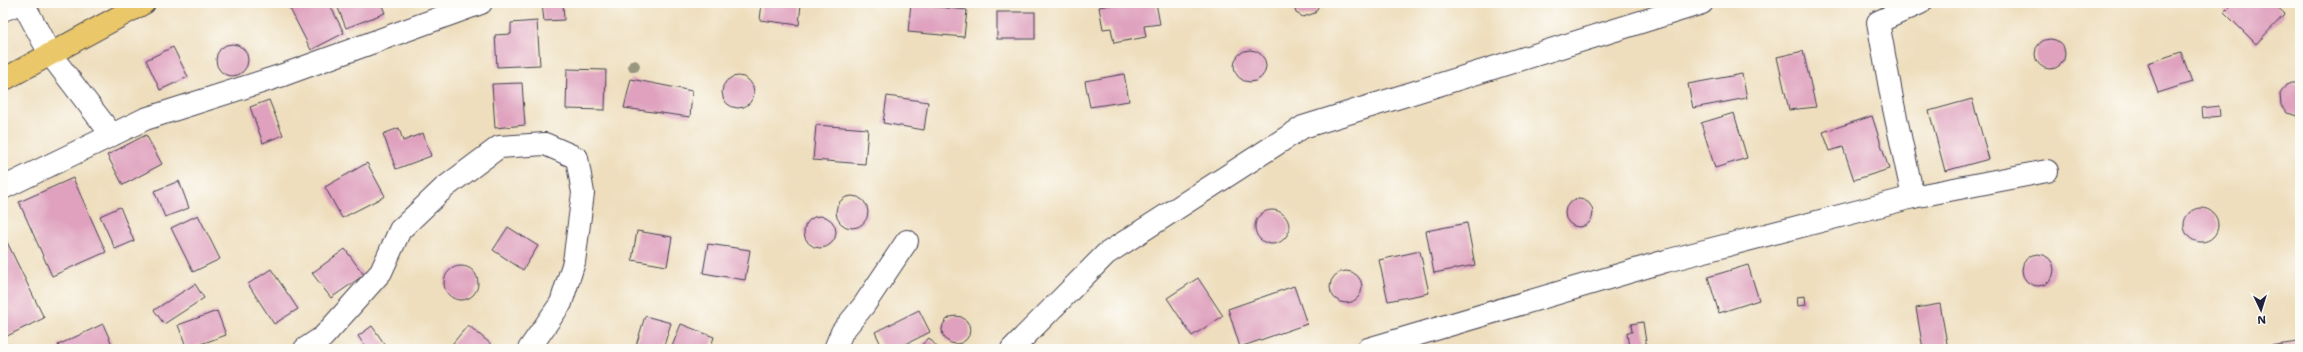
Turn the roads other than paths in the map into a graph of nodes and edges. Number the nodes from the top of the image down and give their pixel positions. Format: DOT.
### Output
graph roads {
  1 [pos="22,3"];
  2 [pos="144,3"];
  3 [pos="481,3"];
  4 [pos="1702,3"];
  5 [pos="1920,3"];
  6 [pos="3,10"];
  7 [pos="50,54"];
  8 [pos="3,80"];
  9 [pos="112,135"];
  10 [pos="2047,170"];
  11 [pos="3,188"];
  12 [pos="1913,197"];
  13 [pos="907,241"];
  14 [pos="305,349"];
  15 [pos="529,349"];
  16 [pos="835,349"];
  17 [pos="1012,349"];
  18 [pos="1368,349"];
  1 -- 6 [label="street"];
  1 -- 7 [label="street"];
  2 -- 7 [label="main road"];
  3 -- 9 [label="street"];
  4 -- 17 [label="street"];
  5 -- 12 [label="street"];
  7 -- 8 [label="main road"];
  7 -- 9 [label="street"];
  9 -- 11 [label="street"];
  10 -- 12 [label="street"];
  12 -- 18 [label="street"];
  13 -- 16 [label="street"];
  14 -- 15 [label="street"];
}
